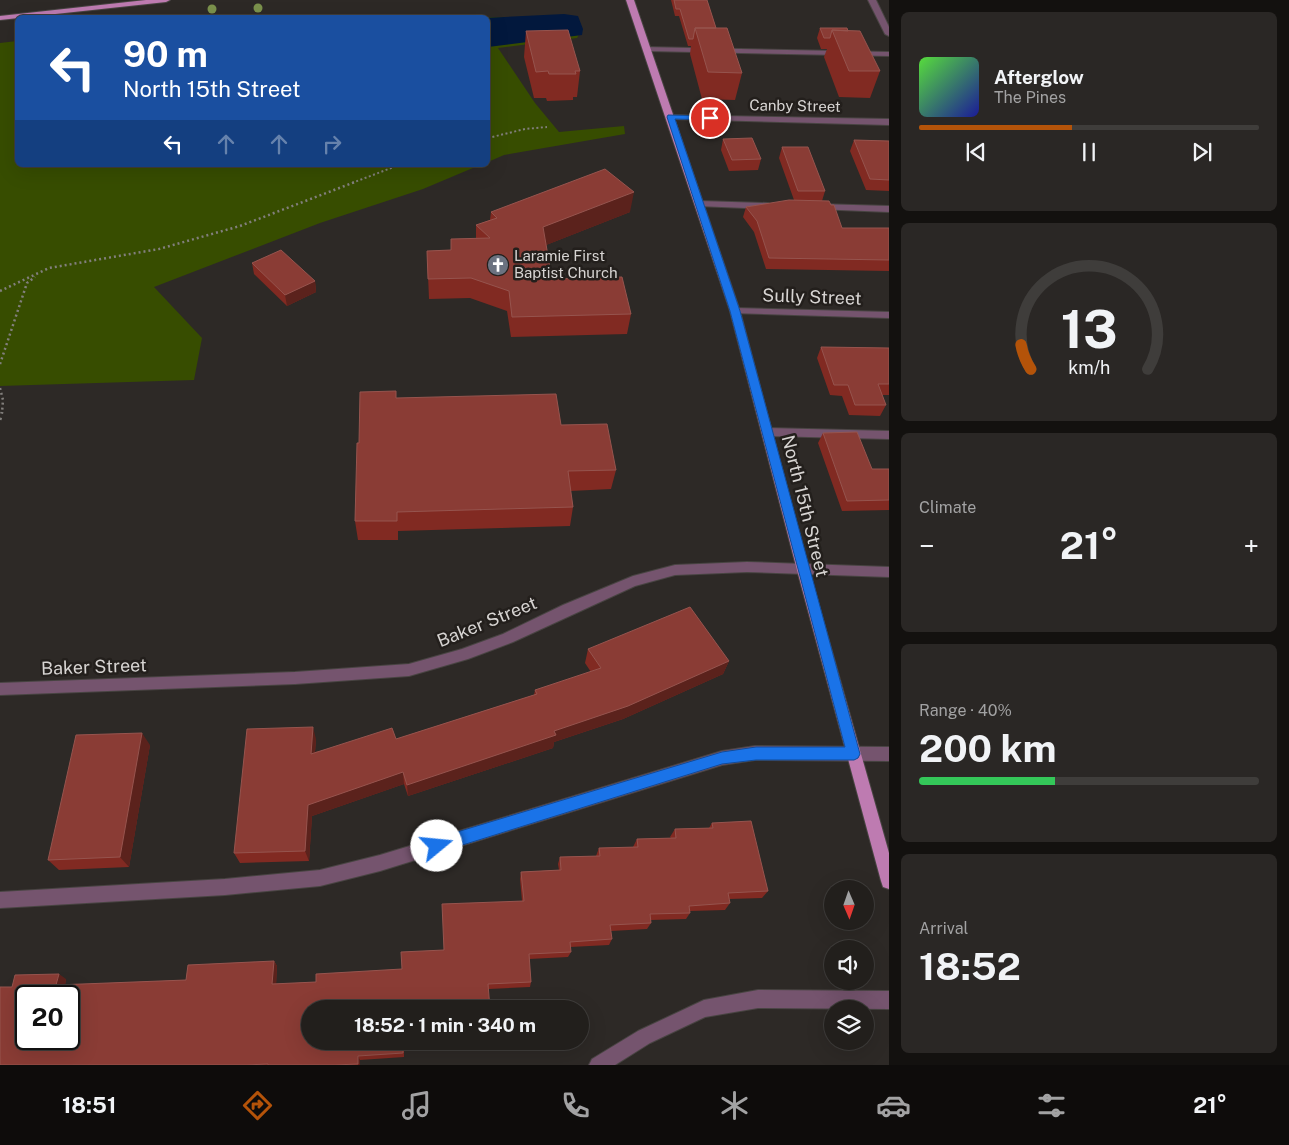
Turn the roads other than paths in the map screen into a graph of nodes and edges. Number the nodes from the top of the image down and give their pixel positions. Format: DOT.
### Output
graph roads {
  1 [pos="166,0"];
  2 [pos="630,0"];
  3 [pos="872,0"];
  4 [pos="28,15"];
  5 [pos="15,16"];
  6 [pos="0,18"];
  7 [pos="889,34"];
  8 [pos="647,49"];
  9 [pos="889,54"];
  10 [pos="671,117"];
  11 [pos="889,122"];
  12 [pos="700,204"];
  13 [pos="780,206"];
  14 [pos="810,207"];
  15 [pos="889,209"];
  16 [pos="735,311"];
  17 [pos="889,315"];
  18 [pos="768,432"];
  19 [pos="889,435"];
  20 [pos="803,570"];
  21 [pos="889,572"];
  22 [pos="0,689"];
  23 [pos="854,754"];
  24 [pos="889,754"];
  25 [pos="889,882"];
  26 [pos="0,900"];
  27 [pos="889,1000"];
  28 [pos="598,1065"];
  1 -- 4 [label="main road"];
  2 -- 8 [label="main road, North 15th Street"];
  3 -- 7 [label="street"];
  5 -- 6 [label="main road"];
  8 -- 9 [label="street"];
  8 -- 10 [label="main road, North 15th Street"];
  10 -- 11 [label="street, Canby Street"];
  10 -- 12 [label="main road, North 15th Street"];
  12 -- 13 [label="street"];
  12 -- 16 [label="main road, North 15th Street"];
  14 -- 15 [label="street"];
  16 -- 17 [label="street, Sully Street"];
  16 -- 18 [label="main road, North 15th Street"];
  18 -- 19 [label="street"];
  18 -- 20 [label="main road, North 15th Street"];
  20 -- 21 [label="street, Baker Street"];
  20 -- 22 [label="street, Baker Street"];
  20 -- 23 [label="main road, North 15th Street"];
  23 -- 24 [label="street"];
  23 -- 25 [label="main road, North 15th Street"];
  23 -- 26 [label="street"];
  27 -- 28 [label="street"];
}
